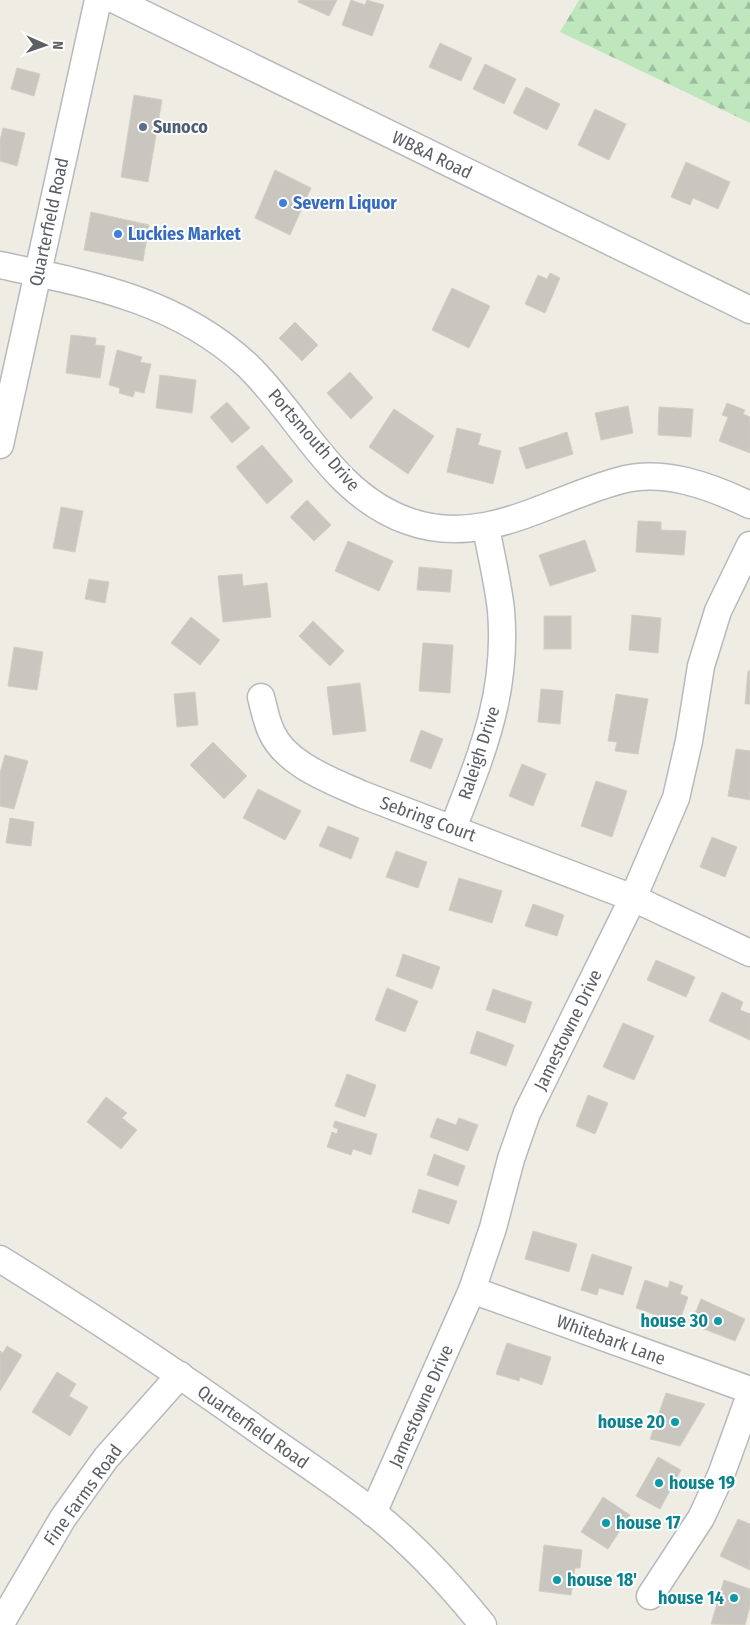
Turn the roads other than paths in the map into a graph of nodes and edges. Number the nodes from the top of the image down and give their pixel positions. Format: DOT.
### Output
graph roads {
  1 [pos="98,0"];
  2 [pos="115,0"];
  3 [pos="0,264"];
  4 [pos="38,273"];
  5 [pos="750,310"];
  6 [pos="0,445"];
  7 [pos="750,505"];
  8 [pos="486,527"];
  9 [pos="750,545"];
  10 [pos="261,697"];
  11 [pos="453,828"];
  12 [pos="632,898"];
  13 [pos="750,953"];
  14 [pos="0,1259"];
  15 [pos="472,1290"];
  16 [pos="180,1375"];
  17 [pos="750,1390"];
  18 [pos="750,1394"];
  19 [pos="373,1513"];
  20 [pos="650,1596"];
  21 [pos="0,1625"];
  22 [pos="483,1625"];
  1 -- 4 [label="street, Quarterfield Road"];
  2 -- 5 [label="street, WB&A Road"];
  3 -- 4 [label="street, Portsmouth Drive"];
  4 -- 6 [label="street, Quarterfield Road"];
  4 -- 8 [label="street, Portsmouth Drive"];
  7 -- 8 [label="street, Portsmouth Drive"];
  8 -- 11 [label="street, Raleigh Drive"];
  9 -- 12 [label="street, Jamestowne Drive"];
  10 -- 11 [label="street, Sebring Court"];
  11 -- 12 [label="street, Sebring Court"];
  12 -- 13 [label="street, Sebring Court"];
  12 -- 15 [label="street, Jamestowne Drive"];
  14 -- 16 [label="street, Quarterfield Road"];
  15 -- 17 [label="street, Whitebark Lane"];
  15 -- 19 [label="street, Jamestowne Drive"];
  16 -- 19 [label="street, Quarterfield Road"];
  16 -- 21 [label="street, Fine Farms Road"];
  18 -- 20 [label="street"];
  19 -- 22 [label="street, Quarterfield Road"];
}
